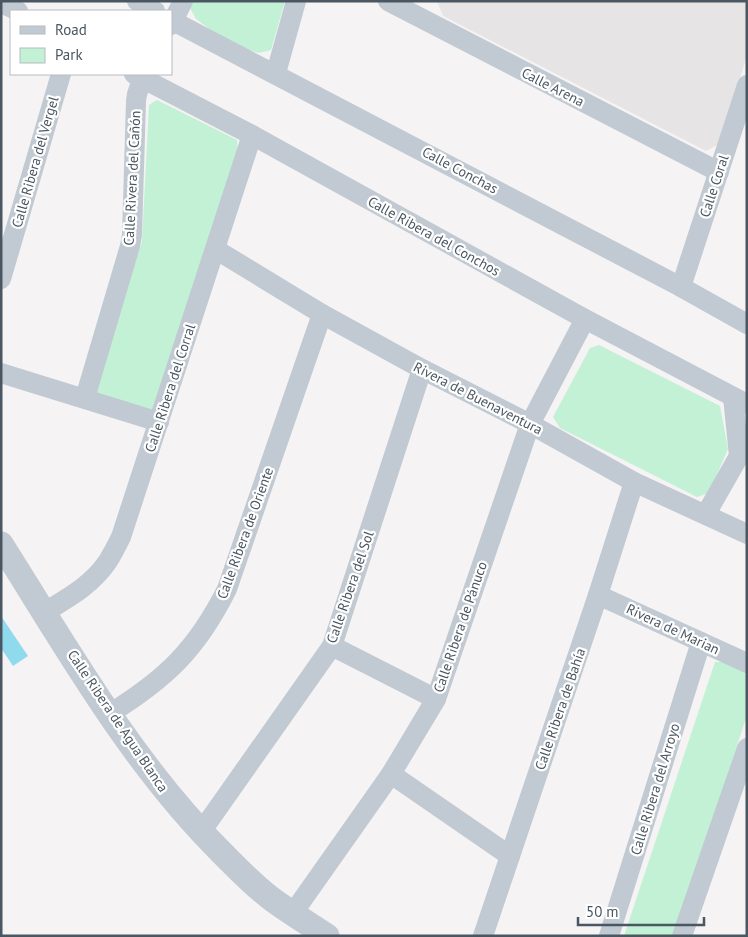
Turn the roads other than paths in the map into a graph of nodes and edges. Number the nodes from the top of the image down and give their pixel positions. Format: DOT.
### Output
graph roads {
  1 [pos="137,1"];
  2 [pos="183,1"];
  3 [pos="296,1"];
  4 [pos="388,1"];
  5 [pos="1,3"];
  6 [pos="414,7"];
  7 [pos="16,10"];
  8 [pos="153,10"];
  9 [pos="172,22"];
  10 [pos="276,73"];
  11 [pos="61,75"];
  12 [pos="140,75"];
  13 [pos="747,85"];
  14 [pos="252,135"];
  15 [pos="719,172"];
  16 [pos="215,249"];
  17 [pos="1,279"];
  18 [pos="681,286"];
  19 [pos="322,314"];
  20 [pos="585,319"];
  21 [pos="747,324"];
  22 [pos="422,369"];
  23 [pos="1,373"];
  24 [pos="85,398"];
  25 [pos="740,400"];
  26 [pos="159,422"];
  27 [pos="530,424"];
  28 [pos="743,452"];
  29 [pos="634,482"];
  30 [pos="706,514"];
  31 [pos="747,534"];
  32 [pos="1,544"];
  33 [pos="598,595"];
  34 [pos="45,612"];
  35 [pos="701,642"];
  36 [pos="332,646"];
  37 [pos="747,663"];
  38 [pos="436,699"];
  39 [pos="109,714"];
  40 [pos="747,748"];
  41 [pos="390,774"];
  42 [pos="201,832"];
  43 [pos="510,856"];
  44 [pos="293,913"];
  45 [pos="327,936"];
  46 [pos="483,936"];
  47 [pos="609,936"];
  48 [pos="682,936"];
  1 -- 8 [label="street"];
  2 -- 9 [label="street"];
  3 -- 10 [label="street"];
  4 -- 6 [label="street, Calle Arena"];
  5 -- 7 [label="street"];
  6 -- 15 [label="street, Calle Arena"];
  9 -- 10 [label="street, Calle Conchas"];
  10 -- 18 [label="street, Calle Conchas"];
  11 -- 17 [label="street, Calle Ribera del Vergel"];
  12 -- 14 [label="street, Calle Ribera del Conchos"];
  12 -- 24 [label="street, Calle Rivera del Cañón"];
  13 -- 15 [label="street, Calle Coral"];
  14 -- 16 [label="street, Calle Ribera del Corral"];
  14 -- 20 [label="street, Calle Ribera del Conchos"];
  15 -- 18 [label="street, Calle Coral"];
  16 -- 19 [label="street, Rivera de Buenaventura"];
  16 -- 26 [label="street, Calle Ribera del Corral"];
  18 -- 21 [label="street, Calle Conchas"];
  19 -- 22 [label="street, Rivera de Buenaventura"];
  19 -- 39 [label="street, Calle Ribera de Oriente"];
  20 -- 25 [label="street, Calle Ribera del Conchos"];
  20 -- 27 [label="street, Calle Ribera de Pánuco"];
  22 -- 27 [label="street, Rivera de Buenaventura"];
  22 -- 36 [label="street, Calle Ribera del Sol"];
  23 -- 24 [label="street"];
  24 -- 26 [label="street"];
  25 -- 28 [label="street"];
  26 -- 34 [label="street, Calle Ribera del Corral"];
  27 -- 29 [label="street, Rivera de Buenaventura"];
  27 -- 38 [label="street, Calle Ribera de Pánuco"];
  28 -- 30 [label="street"];
  29 -- 30 [label="street, Rivera de Buenaventura"];
  29 -- 33 [label="street, Calle Ribera de Bahía"];
  30 -- 31 [label="street, Rivera de Buenaventura"];
  32 -- 34 [label="street, Calle Ribera de Agua Blanca"];
  33 -- 35 [label="street, Rivera de Marian"];
  33 -- 43 [label="street, Calle Ribera de Bahía"];
  34 -- 39 [label="street, Calle Ribera de Agua Blanca"];
  35 -- 37 [label="street, Rivera de Marian"];
  35 -- 47 [label="street, Calle Ribera del Arroyo"];
  36 -- 38 [label="street"];
  36 -- 42 [label="street, Calle Ribera del Sol"];
  38 -- 41 [label="street, Calle Ribera de Pánuco"];
  39 -- 42 [label="street, Calle Ribera de Agua Blanca"];
  40 -- 48 [label="street"];
  41 -- 43 [label="street"];
  41 -- 44 [label="street, Calle Ribera de Pánuco"];
  42 -- 44 [label="street, Calle Ribera de Agua Blanca"];
  43 -- 46 [label="street, Calle Ribera de Bahía"];
  44 -- 45 [label="street, Calle Ribera de Agua Blanca"];
}
